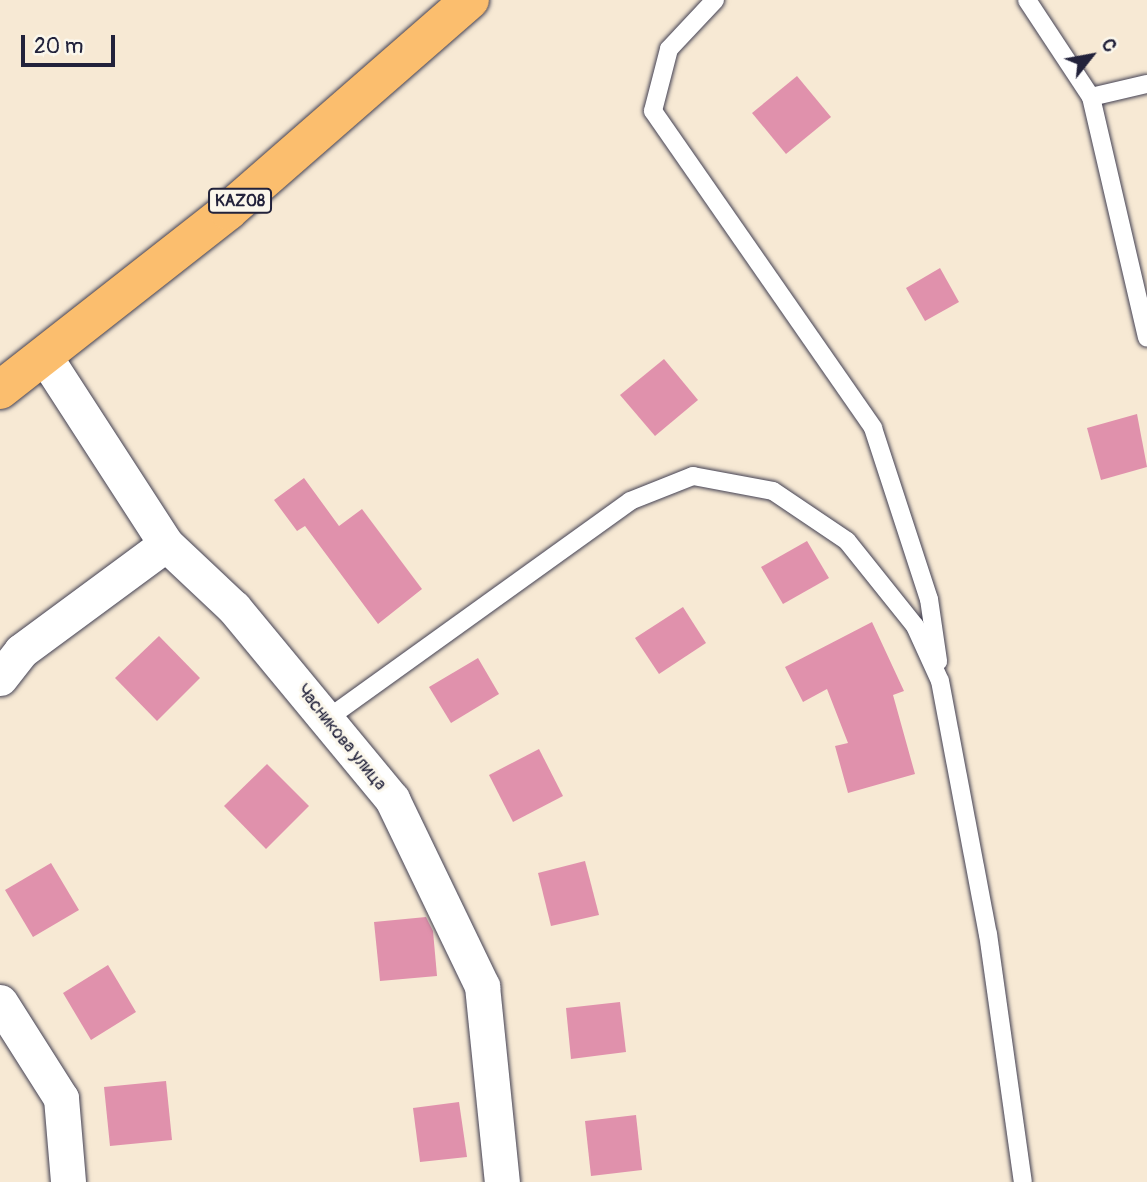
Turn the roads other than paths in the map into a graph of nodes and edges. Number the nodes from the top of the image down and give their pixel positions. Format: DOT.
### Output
graph roads {
  1 [pos="470,0"];
  2 [pos="715,0"];
  3 [pos="1027,0"];
  4 [pos="1147,85"];
  5 [pos="1091,97"];
  6 [pos="1147,338"];
  7 [pos="45,357"];
  8 [pos="0,390"];
  9 [pos="166,544"];
  10 [pos="0,678"];
  11 [pos="940,681"];
  12 [pos="327,719"];
  13 [pos="0,1002"];
  14 [pos="68,1182"];
  15 [pos="502,1182"];
  16 [pos="1023,1182"];
  1 -- 7 [label="highway, KAZ08"];
  2 -- 11 [label="lane"];
  3 -- 5 [label="lane"];
  4 -- 5 [label="lane"];
  5 -- 6 [label="lane"];
  7 -- 8 [label="highway, KAZ08"];
  7 -- 9 [label="street, Часникова улица"];
  9 -- 10 [label="street"];
  9 -- 12 [label="street, Часникова улица"];
  11 -- 12 [label="lane"];
  11 -- 16 [label="lane"];
  12 -- 15 [label="street, Часникова улица"];
  13 -- 14 [label="street"];
}
